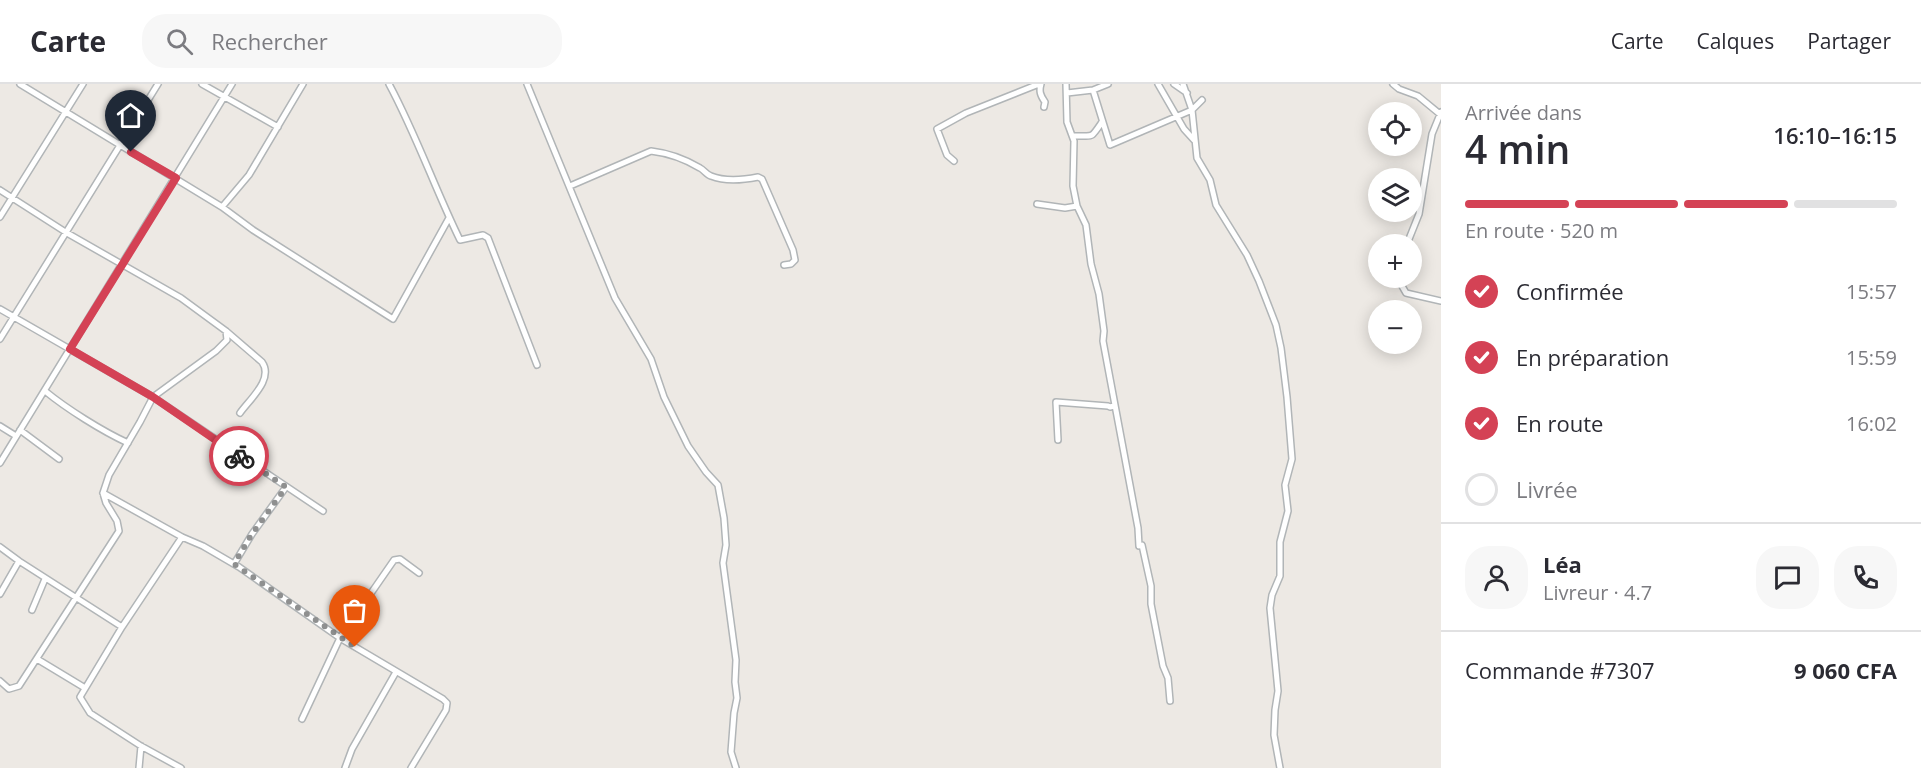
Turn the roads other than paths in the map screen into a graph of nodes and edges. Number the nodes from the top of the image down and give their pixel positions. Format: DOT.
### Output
graph roads {
  1 [pos="21,84"];
  2 [pos="83,84"];
  3 [pos="158,84"];
  4 [pos="202,84"];
  5 [pos="232,84"];
  6 [pos="303,84"];
  7 [pos="389,84"];
  8 [pos="527,84"];
  9 [pos="1040,84"];
  10 [pos="1066,84"];
  11 [pos="1108,84"];
  12 [pos="1158,84"];
  13 [pos="1174,84"];
  14 [pos="1184,84"];
  15 [pos="1393,84"];
  16 [pos="1093,90"];
  17 [pos="1067,93"];
  18 [pos="1187,93"];
  19 [pos="224,97"];
  20 [pos="1202,99"];
  21 [pos="1044,107"];
  22 [pos="1192,110"];
  23 [pos="66,112"];
  24 [pos="1441,114"];
  25 [pos="1178,116"];
  26 [pos="1102,122"];
  27 [pos="278,127"];
  28 [pos="1073,136"];
  29 [pos="1195,141"];
  30 [pos="119,145"];
  31 [pos="954,161"];
  32 [pos="176,178"];
  33 [pos="570,186"];
  34 [pos="0,189"];
  35 [pos="12,197"];
  36 [pos="1037,204"];
  37 [pos="1077,206"];
  38 [pos="222,207"];
  39 [pos="0,217"];
  40 [pos="449,218"];
  41 [pos="67,233"];
  42 [pos="1411,234"];
  43 [pos="121,265"];
  44 [pos="784,265"];
  45 [pos="1403,288"];
  46 [pos="1441,301"];
  47 [pos="0,309"];
  48 [pos="14,317"];
  49 [pos="226,331"];
  50 [pos="0,339"];
  51 [pos="70,349"];
  52 [pos="537,365"];
  53 [pos="45,391"];
  54 [pos="153,397"];
  55 [pos="1114,406"];
  56 [pos="240,413"];
  57 [pos="0,426"];
  58 [pos="20,430"];
  59 [pos="16,436"];
  60 [pos="1058,440"];
  61 [pos="128,443"];
  62 [pos="58,459"];
  63 [pos="0,463"];
  64 [pos="286,487"];
  65 [pos="103,493"];
  66 [pos="323,511"];
  67 [pos="182,537"];
  68 [pos="0,547"];
  69 [pos="19,561"];
  70 [pos="234,564"];
  71 [pos="419,573"];
  72 [pos="45,579"];
  73 [pos="0,594"];
  74 [pos="75,598"];
  75 [pos="32,610"];
  76 [pos="122,627"];
  77 [pos="340,638"];
  78 [pos="37,659"];
  79 [pos="396,672"];
  80 [pos="0,681"];
  81 [pos="85,688"];
  82 [pos="1170,701"];
  83 [pos="302,719"];
  84 [pos="141,746"];
  85 [pos="139,768"];
  86 [pos="181,768"];
  87 [pos="345,768"];
  88 [pos="411,768"];
  89 [pos="736,768"];
  90 [pos="1280,768"];
  1 -- 23 [label="street"];
  2 -- 23 [label="street"];
  3 -- 30 [label="street"];
  4 -- 19 [label="street"];
  5 -- 19 [label="street"];
  6 -- 27 [label="street"];
  7 -- 40 [label="street"];
  8 -- 33 [label="street"];
  9 -- 21 [label="street"];
  9 -- 31 [label="street"];
  10 -- 17 [label="street"];
  11 -- 16 [label="street"];
  12 -- 25 [label="street"];
  13 -- 18 [label="street"];
  14 -- 18 [label="street"];
  15 -- 24 [label="street"];
  16 -- 17 [label="street"];
  16 -- 26 [label="street"];
  17 -- 28 [label="street"];
  18 -- 22 [label="street"];
  19 -- 27 [label="street"];
  19 -- 32 [label="street"];
  20 -- 22 [label="street"];
  22 -- 25 [label="street"];
  22 -- 29 [label="street"];
  23 -- 30 [label="street"];
  23 -- 35 [label="street"];
  24 -- 42 [label="street"];
  25 -- 26 [label="street"];
  25 -- 29 [label="street"];
  26 -- 28 [label="street"];
  27 -- 38 [label="street"];
  28 -- 37 [label="street"];
  29 -- 90 [label="street"];
  30 -- 32 [label="street"];
  30 -- 41 [label="street"];
  32 -- 38 [label="street"];
  32 -- 43 [label="street"];
  33 -- 44 [label="street"];
  33 -- 89 [label="street"];
  34 -- 35 [label="street"];
  35 -- 39 [label="street"];
  35 -- 41 [label="street"];
  36 -- 37 [label="street"];
  37 -- 55 [label="street"];
  38 -- 40 [label="street"];
  40 -- 52 [label="street"];
  41 -- 43 [label="street"];
  41 -- 48 [label="street"];
  43 -- 49 [label="street"];
  43 -- 51 [label="street"];
  45 -- 46 [label="street"];
  47 -- 48 [label="street"];
  48 -- 50 [label="street"];
  48 -- 51 [label="street"];
  49 -- 54 [label="street"];
  49 -- 56 [label="street"];
  51 -- 53 [label="street"];
  51 -- 54 [label="street"];
  53 -- 58 [label="street"];
  53 -- 61 [label="street"];
  54 -- 61 [label="street"];
  54 -- 64 [label="street"];
  55 -- 60 [label="street"];
  55 -- 82 [label="street"];
  57 -- 59 [label="street"];
  58 -- 59 [label="street"];
  58 -- 62 [label="street"];
  59 -- 63 [label="street"];
  61 -- 65 [label="street"];
  64 -- 66 [label="street"];
  64 -- 70 [label="street"];
  65 -- 67 [label="street"];
  65 -- 74 [label="street"];
  67 -- 70 [label="street"];
  67 -- 76 [label="street"];
  68 -- 69 [label="street"];
  69 -- 72 [label="street"];
  69 -- 73 [label="street"];
  70 -- 77 [label="street"];
  71 -- 77 [label="street"];
  72 -- 74 [label="street"];
  72 -- 75 [label="street"];
  74 -- 76 [label="street"];
  74 -- 78 [label="street"];
  76 -- 81 [label="street"];
  77 -- 79 [label="street"];
  77 -- 83 [label="street"];
  78 -- 80 [label="street"];
  78 -- 81 [label="street"];
  79 -- 87 [label="street"];
  79 -- 88 [label="street"];
  81 -- 84 [label="street"];
  84 -- 85 [label="street"];
  84 -- 86 [label="street"];
}
